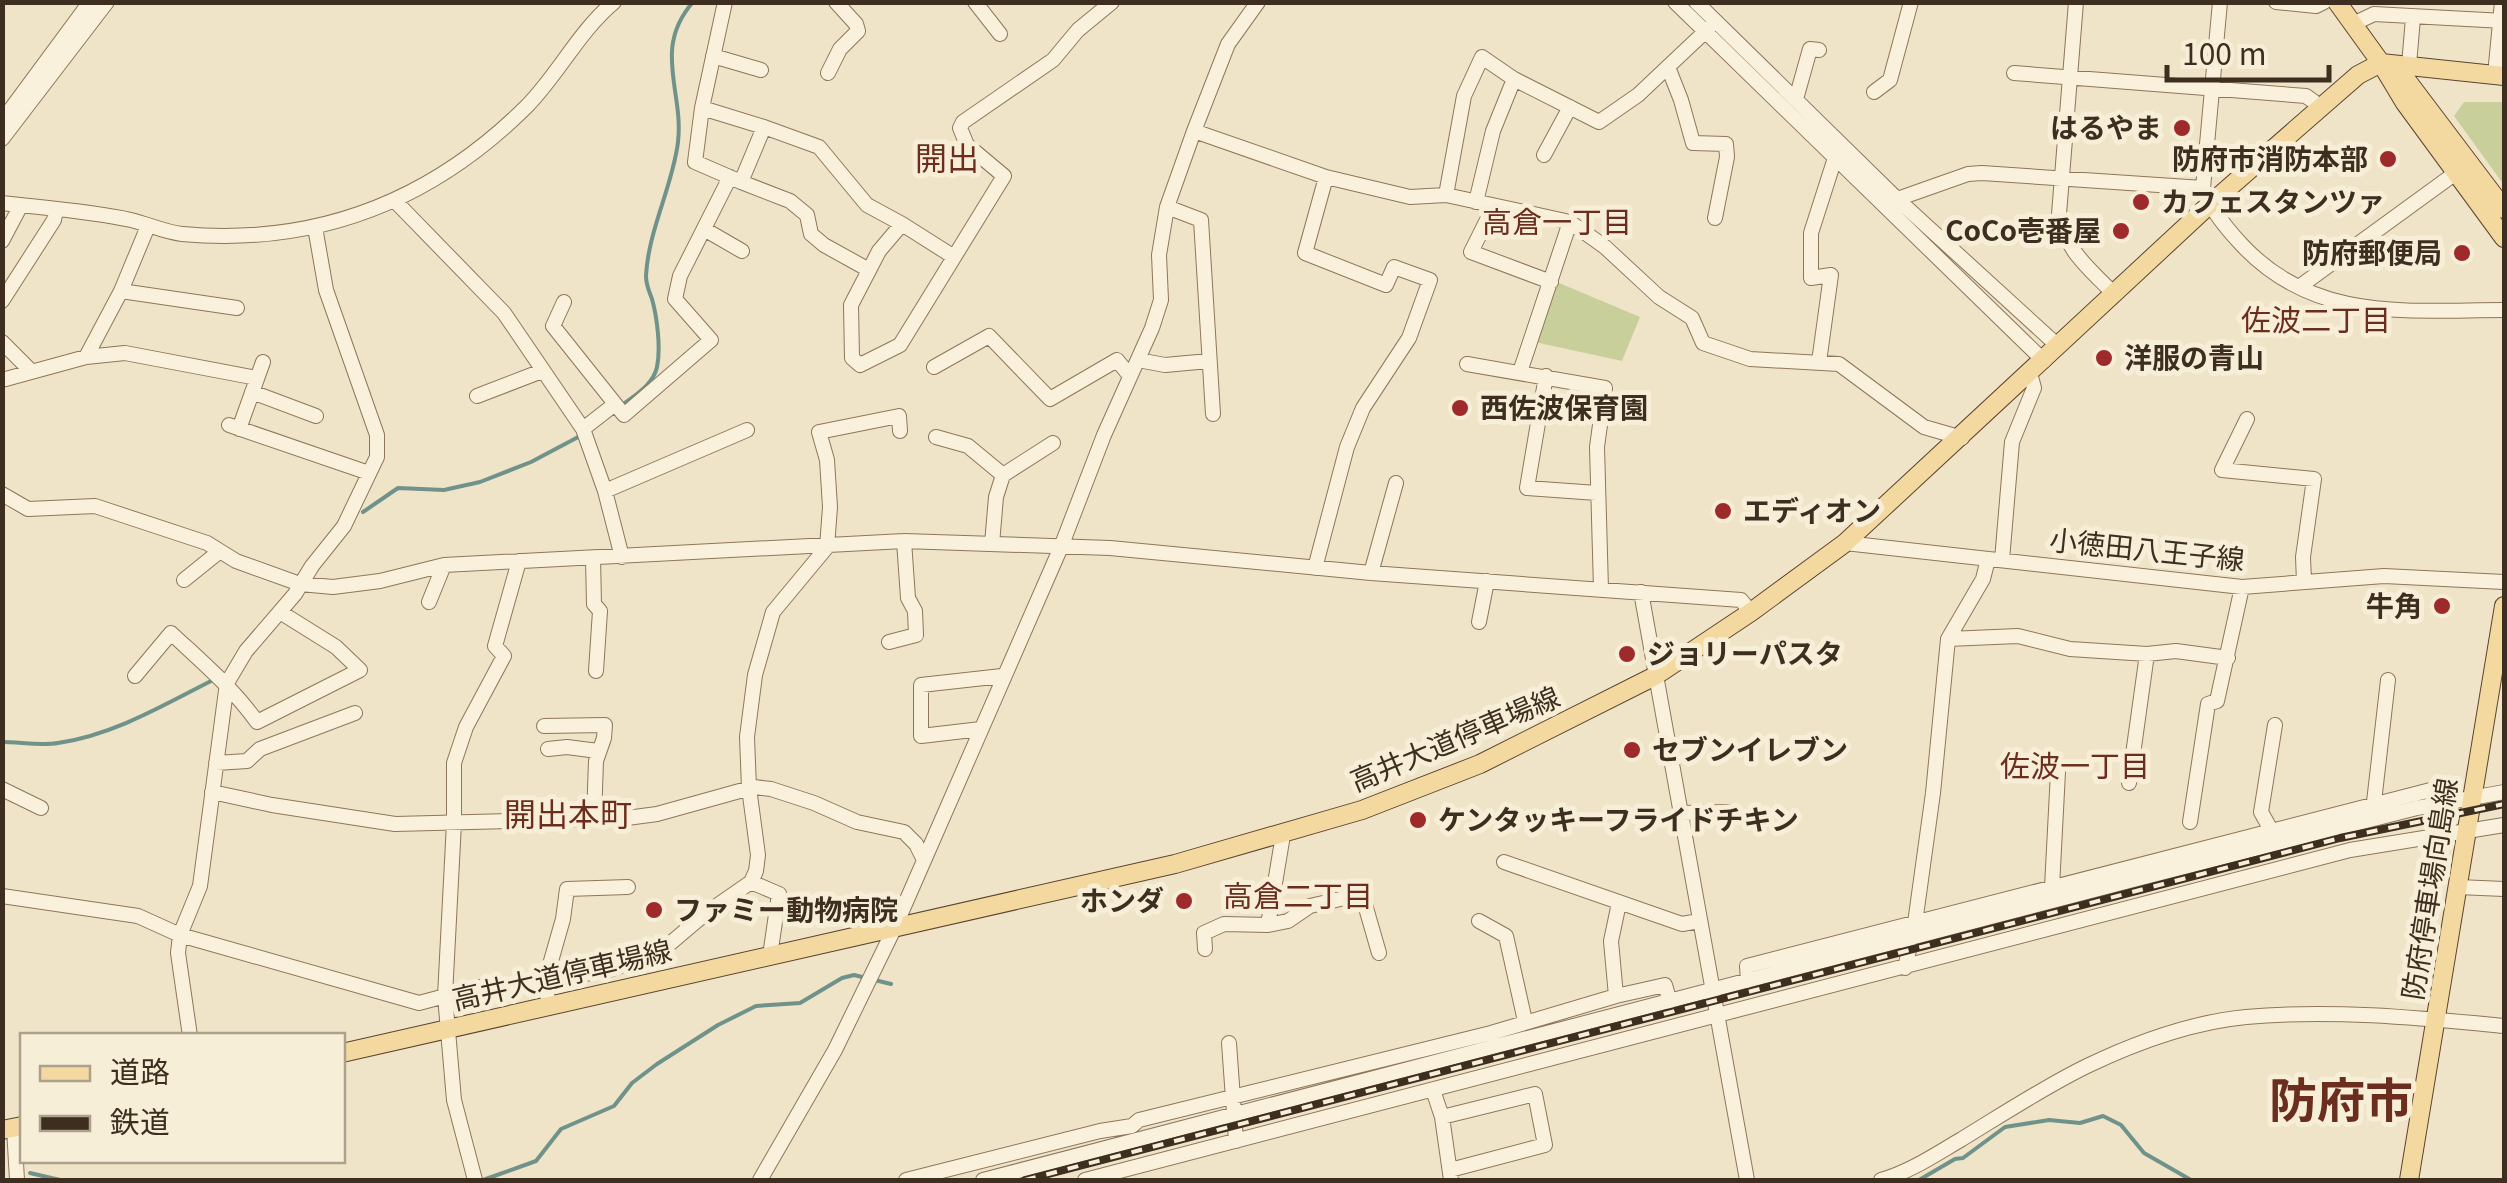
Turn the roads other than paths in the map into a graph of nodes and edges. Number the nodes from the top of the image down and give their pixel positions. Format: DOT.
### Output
graph roads {
  1 [pos="90,2"];
  2 [pos="108,2"];
  3 [pos="614,2"];
  4 [pos="725,2"];
  5 [pos="836,2"];
  6 [pos="976,2"];
  7 [pos="1112,2"];
  8 [pos="1258,2"];
  9 [pos="1675,2"];
  10 [pos="1696,2"];
  11 [pos="1910,2"];
  12 [pos="2076,2"];
  13 [pos="2220,2"];
  14 [pos="2276,2"];
  15 [pos="2324,2"];
  16 [pos="2337,2"];
  17 [pos="2502,2"];
  18 [pos="2416,12"];
  19 [pos="2502,21"];
  20 [pos="2353,24"];
  21 [pos="1711,27"];
  22 [pos="1000,34"];
  23 [pos="1819,50"];
  24 [pos="713,56"];
  25 [pos="2381,63"];
  26 [pos="2409,65"];
  27 [pos="1668,67"];
  28 [pos="760,70"];
  29 [pos="828,73"];
  30 [pos="2014,74"];
  31 [pos="2500,76"];
  32 [pos="2070,78"];
  33 [pos="1514,79"];
  34 [pos="2212,88"];
  35 [pos="1874,92"];
  36 [pos="1796,99"];
  37 [pos="2320,106"];
  38 [pos="1570,107"];
  39 [pos="702,108"];
  40 [pos="2,122"];
  41 [pos="764,127"];
  42 [pos="1194,132"];
  43 [pos="2,138"];
  44 [pos="1544,155"];
  45 [pos="1835,158"];
  46 [pos="2457,172"];
  47 [pos="1326,177"];
  48 [pos="2062,177"];
  49 [pos="735,179"];
  50 [pos="1446,195"];
  51 [pos="2206,197"];
  52 [pos="395,201"];
  53 [pos="1890,201"];
  54 [pos="1476,202"];
  55 [pos="2,203"];
  56 [pos="21,205"];
  57 [pos="1494,206"];
  58 [pos="1167,208"];
  59 [pos="2504,209"];
  60 [pos="56,210"];
  61 [pos="1715,218"];
  62 [pos="1570,222"];
  63 [pos="902,224"];
  64 [pos="148,226"];
  65 [pos="315,227"];
  66 [pos="704,229"];
  67 [pos="2504,238"];
  68 [pos="2,240"];
  69 [pos="742,251"];
  70 [pos="954,257"];
  71 [pos="869,270"];
  72 [pos="1551,282"];
  73 [pos="2299,287"];
  74 [pos="121,291"];
  75 [pos="2114,294"];
  76 [pos="2,301"];
  77 [pos="564,302"];
  78 [pos="237,308"];
  79 [pos="2504,310"];
  80 [pos="2,342"];
  81 [pos="2058,346"];
  82 [pos="86,357"];
  83 [pos="1138,360"];
  84 [pos="1209,360"];
  85 [pos="263,362"];
  86 [pos="1820,362"];
  87 [pos="1467,364"];
  88 [pos="934,367"];
  89 [pos="2037,367"];
  90 [pos="30,370"];
  91 [pos="542,371"];
  92 [pos="1520,372"];
  93 [pos="1130,376"];
  94 [pos="1546,376"];
  95 [pos="2,380"];
  96 [pos="255,385"];
  97 [pos="477,396"];
  98 [pos="615,404"];
  99 [pos="311,410"];
  100 [pos="1213,414"];
  101 [pos="2247,419"];
  102 [pos="583,429"];
  103 [pos="747,430"];
  104 [pos="900,431"];
  105 [pos="936,437"];
  106 [pos="1962,438"];
  107 [pos="1053,443"];
  108 [pos="368,473"];
  109 [pos="1003,475"];
  110 [pos="1396,483"];
  111 [pos="605,491"];
  112 [pos="1597,493"];
  113 [pos="6,501"];
  114 [pos="904,541"];
  115 [pos="1845,542"];
  116 [pos="992,544"];
  117 [pos="827,546"];
  118 [pos="1060,547"];
  119 [pos="220,551"];
  120 [pos="622,557"];
  121 [pos="593,558"];
  122 [pos="1995,559"];
  123 [pos="519,561"];
  124 [pos="444,565"];
  125 [pos="1314,568"];
  126 [pos="1371,574"];
  127 [pos="184,580"];
  128 [pos="1486,581"];
  129 [pos="2304,582"];
  130 [pos="2504,582"];
  131 [pos="300,584"];
  132 [pos="2242,587"];
  133 [pos="1601,589"];
  134 [pos="1641,592"];
  135 [pos="429,602"];
  136 [pos="2504,606"];
  137 [pos="280,612"];
  138 [pos="1751,612"];
  139 [pos="1479,622"];
  140 [pos="1948,639"];
  141 [pos="889,642"];
  142 [pos="2501,646"];
  143 [pos="2148,654"];
  144 [pos="2228,658"];
  145 [pos="596,670"];
  146 [pos="135,676"];
  147 [pos="1002,676"];
  148 [pos="1656,676"];
  149 [pos="2388,680"];
  150 [pos="226,682"];
  151 [pos="355,713"];
  152 [pos="2275,725"];
  153 [pos="544,726"];
  154 [pos="981,729"];
  155 [pos="548,749"];
  156 [pos="598,751"];
  157 [pos="216,763"];
  158 [pos="2058,772"];
  159 [pos="2129,782"];
  160 [pos="2446,786"];
  161 [pos="748,788"];
  162 [pos="2,790"];
  163 [pos="212,792"];
  164 [pos="2504,792"];
  165 [pos="2472,797"];
  166 [pos="2415,800"];
  167 [pos="2374,802"];
  168 [pos="42,808"];
  169 [pos="1680,812"];
  170 [pos="1732,812"];
  171 [pos="594,818"];
  172 [pos="2341,819"];
  173 [pos="2190,822"];
  174 [pos="454,824"];
  175 [pos="2504,825"];
  176 [pos="2467,828"];
  177 [pos="2271,830"];
  178 [pos="1284,835"];
  179 [pos="2350,850"];
  180 [pos="924,860"];
  181 [pos="1504,862"];
  182 [pos="2132,873"];
  183 [pos="752,882"];
  184 [pos="628,886"];
  185 [pos="2052,887"];
  186 [pos="2458,887"];
  187 [pos="2504,889"];
  188 [pos="2,896"];
  189 [pos="1619,902"];
  190 [pos="2141,906"];
  191 [pos="1478,920"];
  192 [pos="1699,921"];
  193 [pos="1915,923"];
  194 [pos="1268,924"];
  195 [pos="895,927"];
  196 [pos="180,935"];
  197 [pos="1911,940"];
  198 [pos="1204,949"];
  199 [pos="1380,954"];
  200 [pos="770,956"];
  201 [pos="639,962"];
  202 [pos="1905,968"];
  203 [pos="1748,981"];
  204 [pos="545,982"];
  205 [pos="647,984"];
  206 [pos="1711,990"];
  207 [pos="445,996"];
  208 [pos="1616,996"];
  209 [pos="1670,1002"];
  210 [pos="549,1005"];
  211 [pos="1716,1016"];
  212 [pos="2438,1019"];
  213 [pos="1525,1021"];
  214 [pos="2504,1026"];
  215 [pos="448,1029"];
  216 [pos="189,1033"];
  217 [pos="1229,1043"];
  218 [pos="345,1052"];
  219 [pos="1432,1090"];
  220 [pos="1235,1097"];
  221 [pos="1234,1115"];
  222 [pos="1442,1117"];
  223 [pos="13,1128"];
  224 [pos="1236,1141"];
  225 [pos="1030,1148"];
  226 [pos="1038,1174"];
  227 [pos="1450,1175"];
  228 [pos="1890,1179"];
  229 [pos="17,1180"];
  230 [pos="475,1180"];
  231 [pos="760,1180"];
  232 [pos="906,1180"];
  233 [pos="983,1180"];
  234 [pos="1086,1180"];
  235 [pos="1747,1180"];
  236 [pos="2409,1180"];
  1 -- 40 [label="street"];
  2 -- 43 [label="street"];
  3 -- 52 [label="street"];
  4 -- 24 [label="street"];
  5 -- 29 [label="street"];
  6 -- 22 [label="street"];
  7 -- 70 [label="street"];
  8 -- 42 [label="street"];
  9 -- 21 [label="street"];
  10 -- 21 [label="street"];
  11 -- 35 [label="street"];
  12 -- 32 [label="street"];
  13 -- 34 [label="street"];
  14 -- 15 [label="street"];
  16 -- 20 [label="main road"];
  17 -- 19 [label="street"];
  18 -- 19 [label="street"];
  18 -- 20 [label="street"];
  18 -- 26 [label="street"];
  19 -- 31 [label="street"];
  20 -- 25 [label="main road"];
  21 -- 27 [label="street"];
  21 -- 36 [label="street"];
  21 -- 45 [label="street"];
  23 -- 36 [label="street"];
  24 -- 28 [label="street"];
  24 -- 39 [label="street"];
  25 -- 26 [label="main road"];
  25 -- 37 [label="main road, 高井大道停車場線"];
  25 -- 46 [label="main road"];
  25 -- 59 [label="main road"];
  26 -- 31 [label="main road"];
  27 -- 38 [label="street"];
  27 -- 61 [label="street"];
  30 -- 32 [label="street"];
  32 -- 34 [label="street"];
  32 -- 48 [label="street"];
  33 -- 38 [label="street"];
  33 -- 50 [label="street"];
  33 -- 54 [label="street"];
  34 -- 37 [label="street"];
  34 -- 51 [label="street"];
  36 -- 53 [label="street"];
  37 -- 51 [label="main road, 高井大道停車場線"];
  38 -- 44 [label="street"];
  39 -- 41 [label="street"];
  39 -- 49 [label="street"];
  41 -- 49 [label="street"];
  41 -- 63 [label="street"];
  42 -- 47 [label="street"];
  42 -- 58 [label="street"];
  45 -- 53 [label="street"];
  45 -- 86 [label="street"];
  46 -- 67 [label="main road"];
  46 -- 73 [label="street"];
  47 -- 50 [label="street"];
  47 -- 125 [label="street"];
  48 -- 51 [label="street"];
  48 -- 53 [label="street"];
  48 -- 75 [label="street"];
  49 -- 66 [label="street"];
  49 -- 71 [label="street"];
  50 -- 54 [label="street"];
  51 -- 73 [label="street"];
  51 -- 75 [label="main road, 高井大道停車場線"];
  52 -- 65 [label="street"];
  52 -- 91 [label="street"];
  53 -- 81 [label="street"];
  53 -- 89 [label="street"];
  54 -- 57 [label="street"];
  55 -- 56 [label="street"];
  56 -- 60 [label="street"];
  56 -- 68 [label="street"];
  57 -- 62 [label="street"];
  57 -- 72 [label="street"];
  58 -- 83 [label="street"];
  58 -- 84 [label="street"];
  60 -- 64 [label="street"];
  60 -- 76 [label="street"];
  62 -- 72 [label="street"];
  62 -- 86 [label="street"];
  63 -- 70 [label="street"];
  63 -- 71 [label="street"];
  64 -- 65 [label="street"];
  64 -- 74 [label="street"];
  65 -- 108 [label="street"];
  66 -- 69 [label="street"];
  66 -- 98 [label="street"];
  70 -- 71 [label="street"];
  72 -- 92 [label="street"];
  73 -- 79 [label="street"];
  74 -- 78 [label="street"];
  74 -- 82 [label="street"];
  75 -- 81 [label="main road, 高井大道停車場線"];
  77 -- 98 [label="street"];
  80 -- 90 [label="street"];
  81 -- 89 [label="main road, 高井大道停車場線"];
  82 -- 90 [label="street"];
  82 -- 96 [label="street"];
  83 -- 84 [label="street"];
  83 -- 93 [label="street"];
  84 -- 100 [label="street"];
  85 -- 96 [label="street"];
  86 -- 106 [label="street"];
  87 -- 92 [label="street"];
  88 -- 93 [label="street"];
  89 -- 106 [label="main road, 高井大道停車場線"];
  89 -- 122 [label="street"];
  90 -- 95 [label="street"];
  91 -- 97 [label="street"];
  91 -- 102 [label="street"];
  92 -- 94 [label="street"];
  93 -- 118 [label="street"];
  94 -- 112 [label="street"];
  94 -- 112 [label="street"];
  96 -- 99 [label="street"];
  96 -- 108 [label="street"];
  98 -- 102 [label="street"];
  101 -- 129 [label="street"];
  102 -- 111 [label="street"];
  103 -- 111 [label="street"];
  104 -- 117 [label="street"];
  105 -- 109 [label="street"];
  106 -- 115 [label="main road, 高井大道停車場線"];
  107 -- 109 [label="street"];
  108 -- 131 [label="street"];
  109 -- 116 [label="street"];
  110 -- 126 [label="street"];
  111 -- 120 [label="street"];
  112 -- 133 [label="street"];
  113 -- 119 [label="street"];
  114 -- 116 [label="street"];
  114 -- 117 [label="street"];
  114 -- 141 [label="street"];
  115 -- 122 [label="street, 小徳田八王子線"];
  115 -- 138 [label="main road, 高井大道停車場線"];
  116 -- 118 [label="street"];
  117 -- 120 [label="street"];
  117 -- 161 [label="street"];
  118 -- 125 [label="street"];
  118 -- 147 [label="street"];
  119 -- 127 [label="street"];
  119 -- 131 [label="street"];
  120 -- 121 [label="street"];
  121 -- 123 [label="street"];
  121 -- 145 [label="street"];
  122 -- 132 [label="street, 小徳田八王子線"];
  122 -- 140 [label="street"];
  123 -- 124 [label="street"];
  123 -- 174 [label="street"];
  124 -- 131 [label="street"];
  124 -- 135 [label="street"];
  125 -- 126 [label="street"];
  126 -- 128 [label="street"];
  128 -- 133 [label="street"];
  128 -- 139 [label="street"];
  129 -- 130 [label="street, 小徳田八王子線"];
  129 -- 132 [label="street, 小徳田八王子線"];
  131 -- 137 [label="street"];
  132 -- 144 [label="street"];
  133 -- 134 [label="street"];
  134 -- 138 [label="street"];
  134 -- 148 [label="street"];
  136 -- 142 [label="main road, 防府停車場向島線"];
  137 -- 150 [label="street"];
  137 -- 150 [label="street"];
  138 -- 148 [label="main road, 高井大道停車場線"];
  140 -- 143 [label="street"];
  140 -- 193 [label="street"];
  142 -- 165 [label="main road, 防府停車場向島線"];
  143 -- 144 [label="street"];
  143 -- 159 [label="street"];
  144 -- 173 [label="street"];
  146 -- 150 [label="street"];
  147 -- 154 [label="street"];
  147 -- 154 [label="street"];
  148 -- 169 [label="street"];
  148 -- 178 [label="main road, 高井大道停車場線"];
  149 -- 167 [label="street"];
  150 -- 157 [label="street"];
  151 -- 157 [label="street"];
  152 -- 177 [label="street"];
  153 -- 156 [label="street"];
  154 -- 180 [label="street"];
  155 -- 156 [label="street"];
  156 -- 171 [label="street"];
  157 -- 163 [label="street"];
  158 -- 185 [label="street"];
  160 -- 166 [label="street"];
  161 -- 171 [label="street"];
  161 -- 180 [label="street"];
  161 -- 183 [label="street"];
  162 -- 168 [label="street"];
  163 -- 174 [label="street"];
  163 -- 196 [label="street"];
  164 -- 165 [label="street"];
  165 -- 166 [label="street"];
  165 -- 176 [label="main road, 防府停車場向島線"];
  166 -- 167 [label="street"];
  166 -- 172 [label="street"];
  167 -- 172 [label="street"];
  169 -- 170 [label="street"];
  169 -- 192 [label="street"];
  171 -- 174 [label="street"];
  172 -- 177 [label="street"];
  172 -- 179 [label="street"];
  172 -- 182 [label="street"];
  174 -- 207 [label="street"];
  175 -- 176 [label="street"];
  176 -- 179 [label="street"];
  176 -- 186 [label="main road, 防府停車場向島線"];
  177 -- 182 [label="street"];
  178 -- 194 [label="street"];
  178 -- 195 [label="main road, 高井大道停車場線"];
  179 -- 190 [label="street"];
  180 -- 195 [label="street"];
  181 -- 189 [label="street"];
  182 -- 185 [label="street"];
  182 -- 190 [label="street"];
  182 -- 197 [label="street"];
  183 -- 200 [label="street"];
  183 -- 201 [label="street"];
  184 -- 204 [label="street"];
  185 -- 193 [label="street"];
  186 -- 187 [label="street"];
  186 -- 212 [label="main road, 防府停車場向島線"];
  188 -- 196 [label="street"];
  189 -- 192 [label="street"];
  189 -- 208 [label="street"];
  190 -- 202 [label="street"];
  191 -- 213 [label="street"];
  192 -- 206 [label="street"];
  193 -- 197 [label="street"];
  193 -- 203 [label="street"];
  194 -- 198 [label="street"];
  194 -- 199 [label="street"];
  195 -- 200 [label="main road, 高井大道停車場線"];
  195 -- 231 [label="street"];
  196 -- 207 [label="street"];
  196 -- 216 [label="street"];
  197 -- 202 [label="street"];
  197 -- 203 [label="street"];
  200 -- 205 [label="main road, 高井大道停車場線"];
  201 -- 204 [label="street"];
  201 -- 205 [label="street"];
  202 -- 211 [label="street"];
  203 -- 206 [label="street"];
  204 -- 207 [label="street"];
  204 -- 210 [label="street"];
  205 -- 210 [label="main road, 高井大道停車場線"];
  206 -- 209 [label="street"];
  206 -- 211 [label="street"];
  207 -- 215 [label="street"];
  208 -- 209 [label="street"];
  208 -- 213 [label="street"];
  209 -- 221 [label="street"];
  210 -- 215 [label="main road, 高井大道停車場線"];
  211 -- 219 [label="street"];
  211 -- 235 [label="street"];
  212 -- 214 [label="street"];
  212 -- 228 [label="street"];
  212 -- 236 [label="main road, 防府停車場向島線"];
  213 -- 220 [label="street"];
  215 -- 218 [label="main road, 高井大道停車場線"];
  215 -- 230 [label="street"];
  217 -- 220 [label="street"];
  219 -- 222 [label="street"];
  219 -- 224 [label="street"];
  220 -- 221 [label="street"];
  220 -- 225 [label="street"];
  221 -- 224 [label="street"];
  221 -- 226 [label="street"];
  222 -- 227 [label="street"];
  222 -- 227 [label="street"];
  223 -- 229 [label="street"];
  224 -- 234 [label="street"];
  225 -- 226 [label="street"];
  225 -- 232 [label="street"];
  226 -- 233 [label="street"];
}
